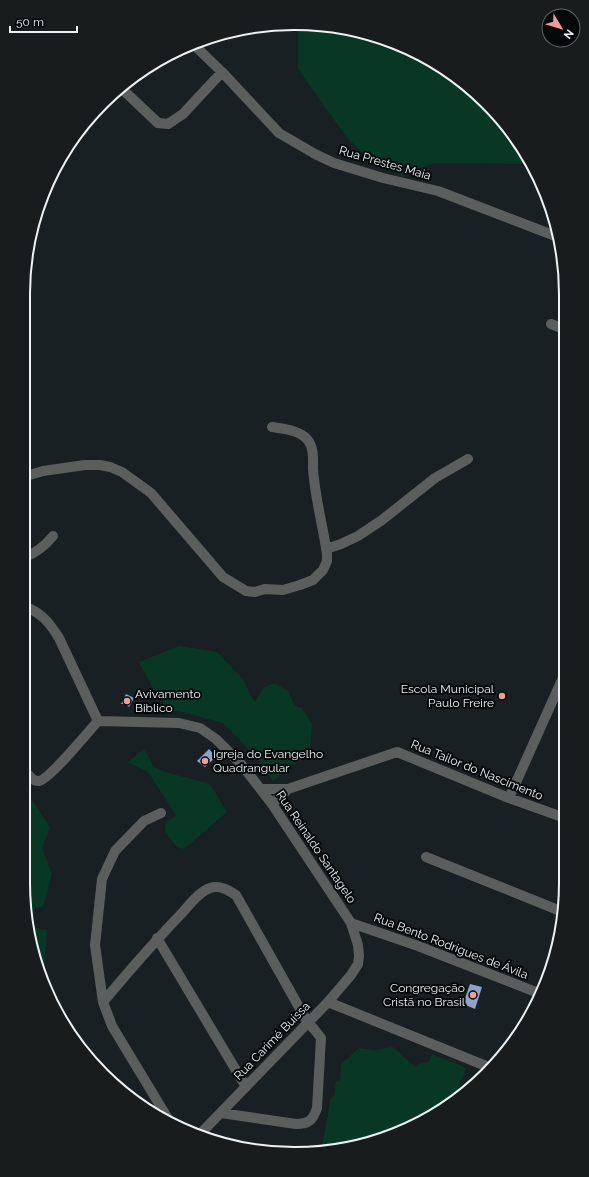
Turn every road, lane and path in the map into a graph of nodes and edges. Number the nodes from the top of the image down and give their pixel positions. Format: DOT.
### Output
graph roads {
  1 [pos="197,48"];
  2 [pos="222,72"];
  3 [pos="125,92"];
  4 [pos="552,235"];
  5 [pos="551,324"];
  6 [pos="559,327"];
  7 [pos="272,428"];
  8 [pos="468,459"];
  9 [pos="30,475"];
  10 [pos="53,536"];
  11 [pos="326,548"];
  12 [pos="30,555"];
  13 [pos="30,608"];
  14 [pos="559,686"];
  15 [pos="98,720"];
  16 [pos="30,777"];
  17 [pos="288,789"];
  18 [pos="261,790"];
  19 [pos="509,798"];
  20 [pos="272,804"];
  21 [pos="161,813"];
  22 [pos="559,816"];
  23 [pos="426,857"];
  24 [pos="557,909"];
  25 [pos="351,923"];
  26 [pos="157,938"];
  27 [pos="358,964"];
  28 [pos="535,992"];
  29 [pos="103,1002"];
  30 [pos="328,1002"];
  31 [pos="308,1023"];
  32 [pos="486,1066"];
  33 [pos="246,1087"];
  34 [pos="165,1113"];
  35 [pos="221,1113"];
  36 [pos="203,1131"];
  1 -- 2 [label="street, Rua Prestes Maia"];
  2 -- 3 [label="street"];
  2 -- 4 [label="street, Rua Prestes Maia"];
  5 -- 6 [label="street"];
  7 -- 11 [label="street"];
  8 -- 11 [label="street"];
  9 -- 11 [label="street"];
  10 -- 12 [label="street"];
  13 -- 15 [label="street"];
  14 -- 19 [label="street"];
  15 -- 16 [label="street"];
  15 -- 18 [label="street, Rua Reinaldo Santagelo"];
  17 -- 18 [label="street, Rua Tailor do Nascimento"];
  17 -- 19 [label="street, Rua Tailor do Nascimento"];
  17 -- 20 [label="street, Rua Tailor do Nascimento"];
  18 -- 20 [label="street, Rua Reinaldo Santagelo"];
  19 -- 22 [label="street, Rua Tailor do Nascimento"];
  20 -- 25 [label="street, Rua Reinaldo Santagelo"];
  21 -- 29 [label="street"];
  23 -- 24 [label="street"];
  25 -- 27 [label="street, Rua Reinaldo Santagelo"];
  25 -- 28 [label="street, Rua Bento Rodrigues de Ávila"];
  26 -- 29 [label="street"];
  26 -- 31 [label="street"];
  26 -- 33 [label="street"];
  27 -- 30 [label="street, Rua Carimé Buíssa"];
  29 -- 34 [label="street"];
  30 -- 31 [label="street, Rua Carimé Buíssa"];
  30 -- 32 [label="street"];
  31 -- 33 [label="street, Rua Carimé Buíssa"];
  31 -- 35 [label="street"];
  33 -- 35 [label="street, Rua Carimé Buíssa"];
  35 -- 36 [label="street, Rua Carimé Buíssa"];
}
